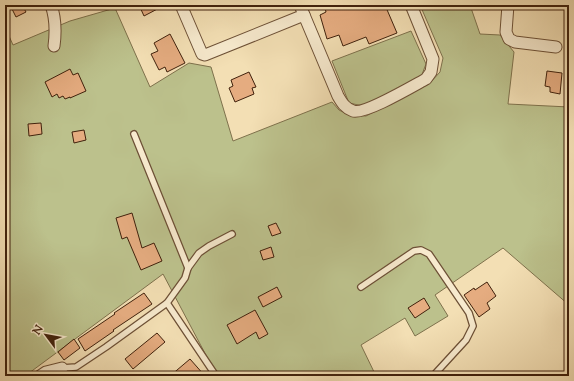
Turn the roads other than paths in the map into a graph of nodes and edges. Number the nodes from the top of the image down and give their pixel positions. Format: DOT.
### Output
graph roads {
  1 [pos="51,5"];
  2 [pos="181,5"];
  3 [pos="411,5"];
  4 [pos="508,5"];
  5 [pos="302,10"];
  6 [pos="54,46"];
  7 [pos="556,46"];
  8 [pos="134,134"];
  9 [pos="232,234"];
  10 [pos="188,268"];
  11 [pos="361,287"];
  12 [pos="167,303"];
  13 [pos="63,372"];
  14 [pos="40,376"];
  15 [pos="216,376"];
  16 [pos="433,376"];
  1 -- 6 [label="street"];
  2 -- 5 [label="street"];
  3 -- 5 [label="street"];
  4 -- 7 [label="street"];
  8 -- 10 [label="lane"];
  9 -- 10 [label="lane"];
  10 -- 12 [label="lane"];
  11 -- 16 [label="lane"];
  12 -- 13 [label="lane"];
  12 -- 15 [label="lane"];
  13 -- 14 [label="street"];
}
